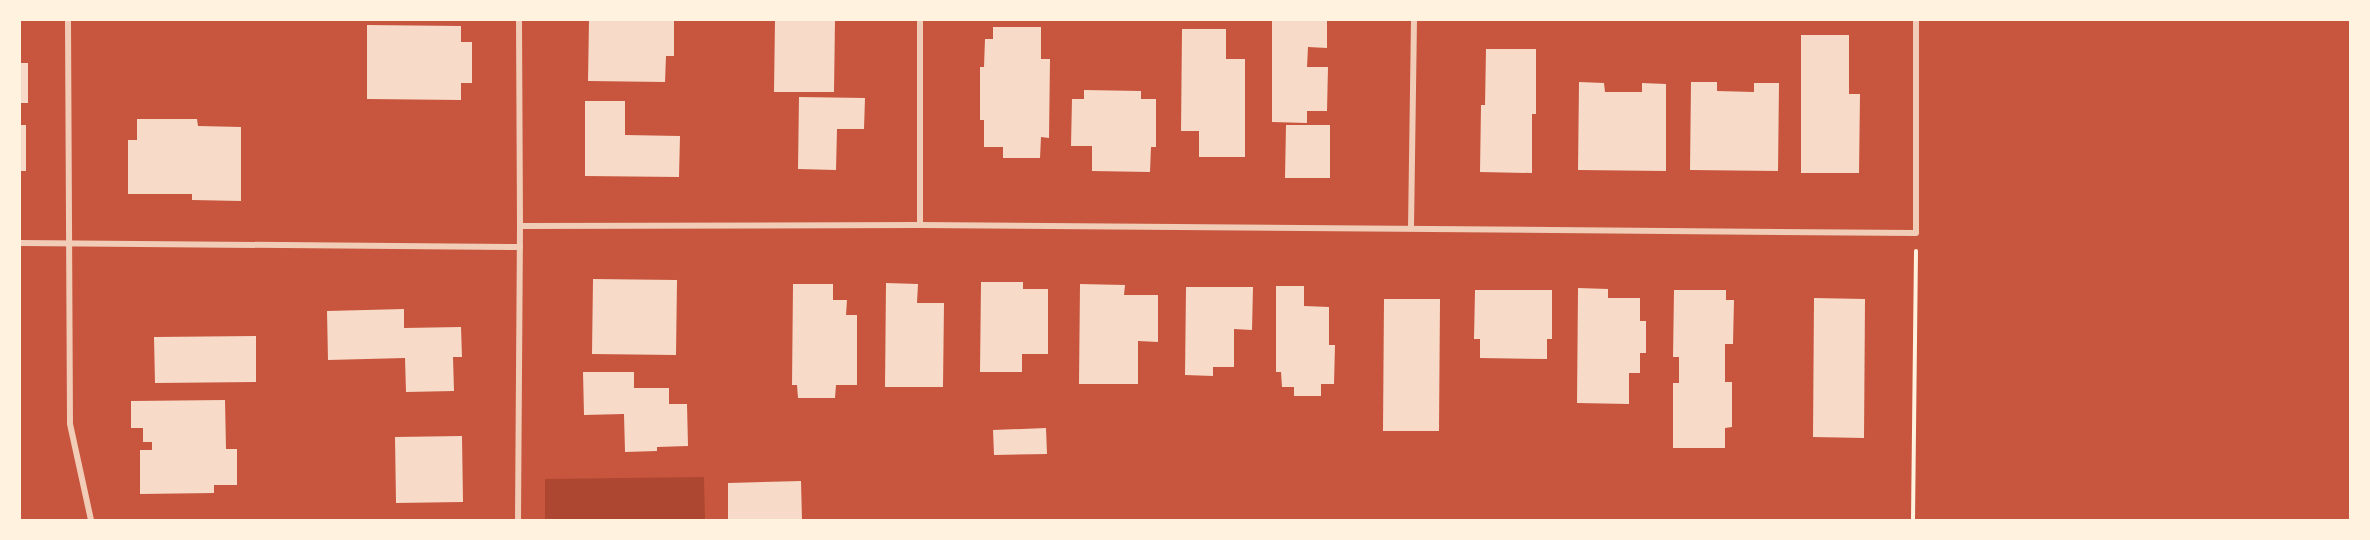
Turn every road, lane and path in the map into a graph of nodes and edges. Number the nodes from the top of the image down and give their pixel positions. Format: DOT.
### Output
graph roads {
  1 [pos="68,20"];
  2 [pos="519,20"];
  3 [pos="920,20"];
  4 [pos="1414,20"];
  5 [pos="1916,20"];
  6 [pos="920,225"];
  7 [pos="520,226"];
  8 [pos="1411,228"];
  9 [pos="1916,233"];
  10 [pos="20,243"];
  11 [pos="68,243"];
  12 [pos="520,247"];
  13 [pos="91,520"];
  14 [pos="518,520"];
  15 [pos="1913,520"];
  1 -- 11 [label="street"];
  2 -- 7 [label="street"];
  3 -- 6 [label="street"];
  4 -- 8 [label="street"];
  5 -- 9 [label="street"];
  6 -- 7 [label="street"];
  6 -- 8 [label="street"];
  7 -- 12 [label="street"];
  8 -- 9 [label="street"];
  9 -- 15 [label="path"];
  10 -- 11 [label="street"];
  11 -- 12 [label="street"];
  11 -- 13 [label="street"];
  12 -- 14 [label="street"];
}
